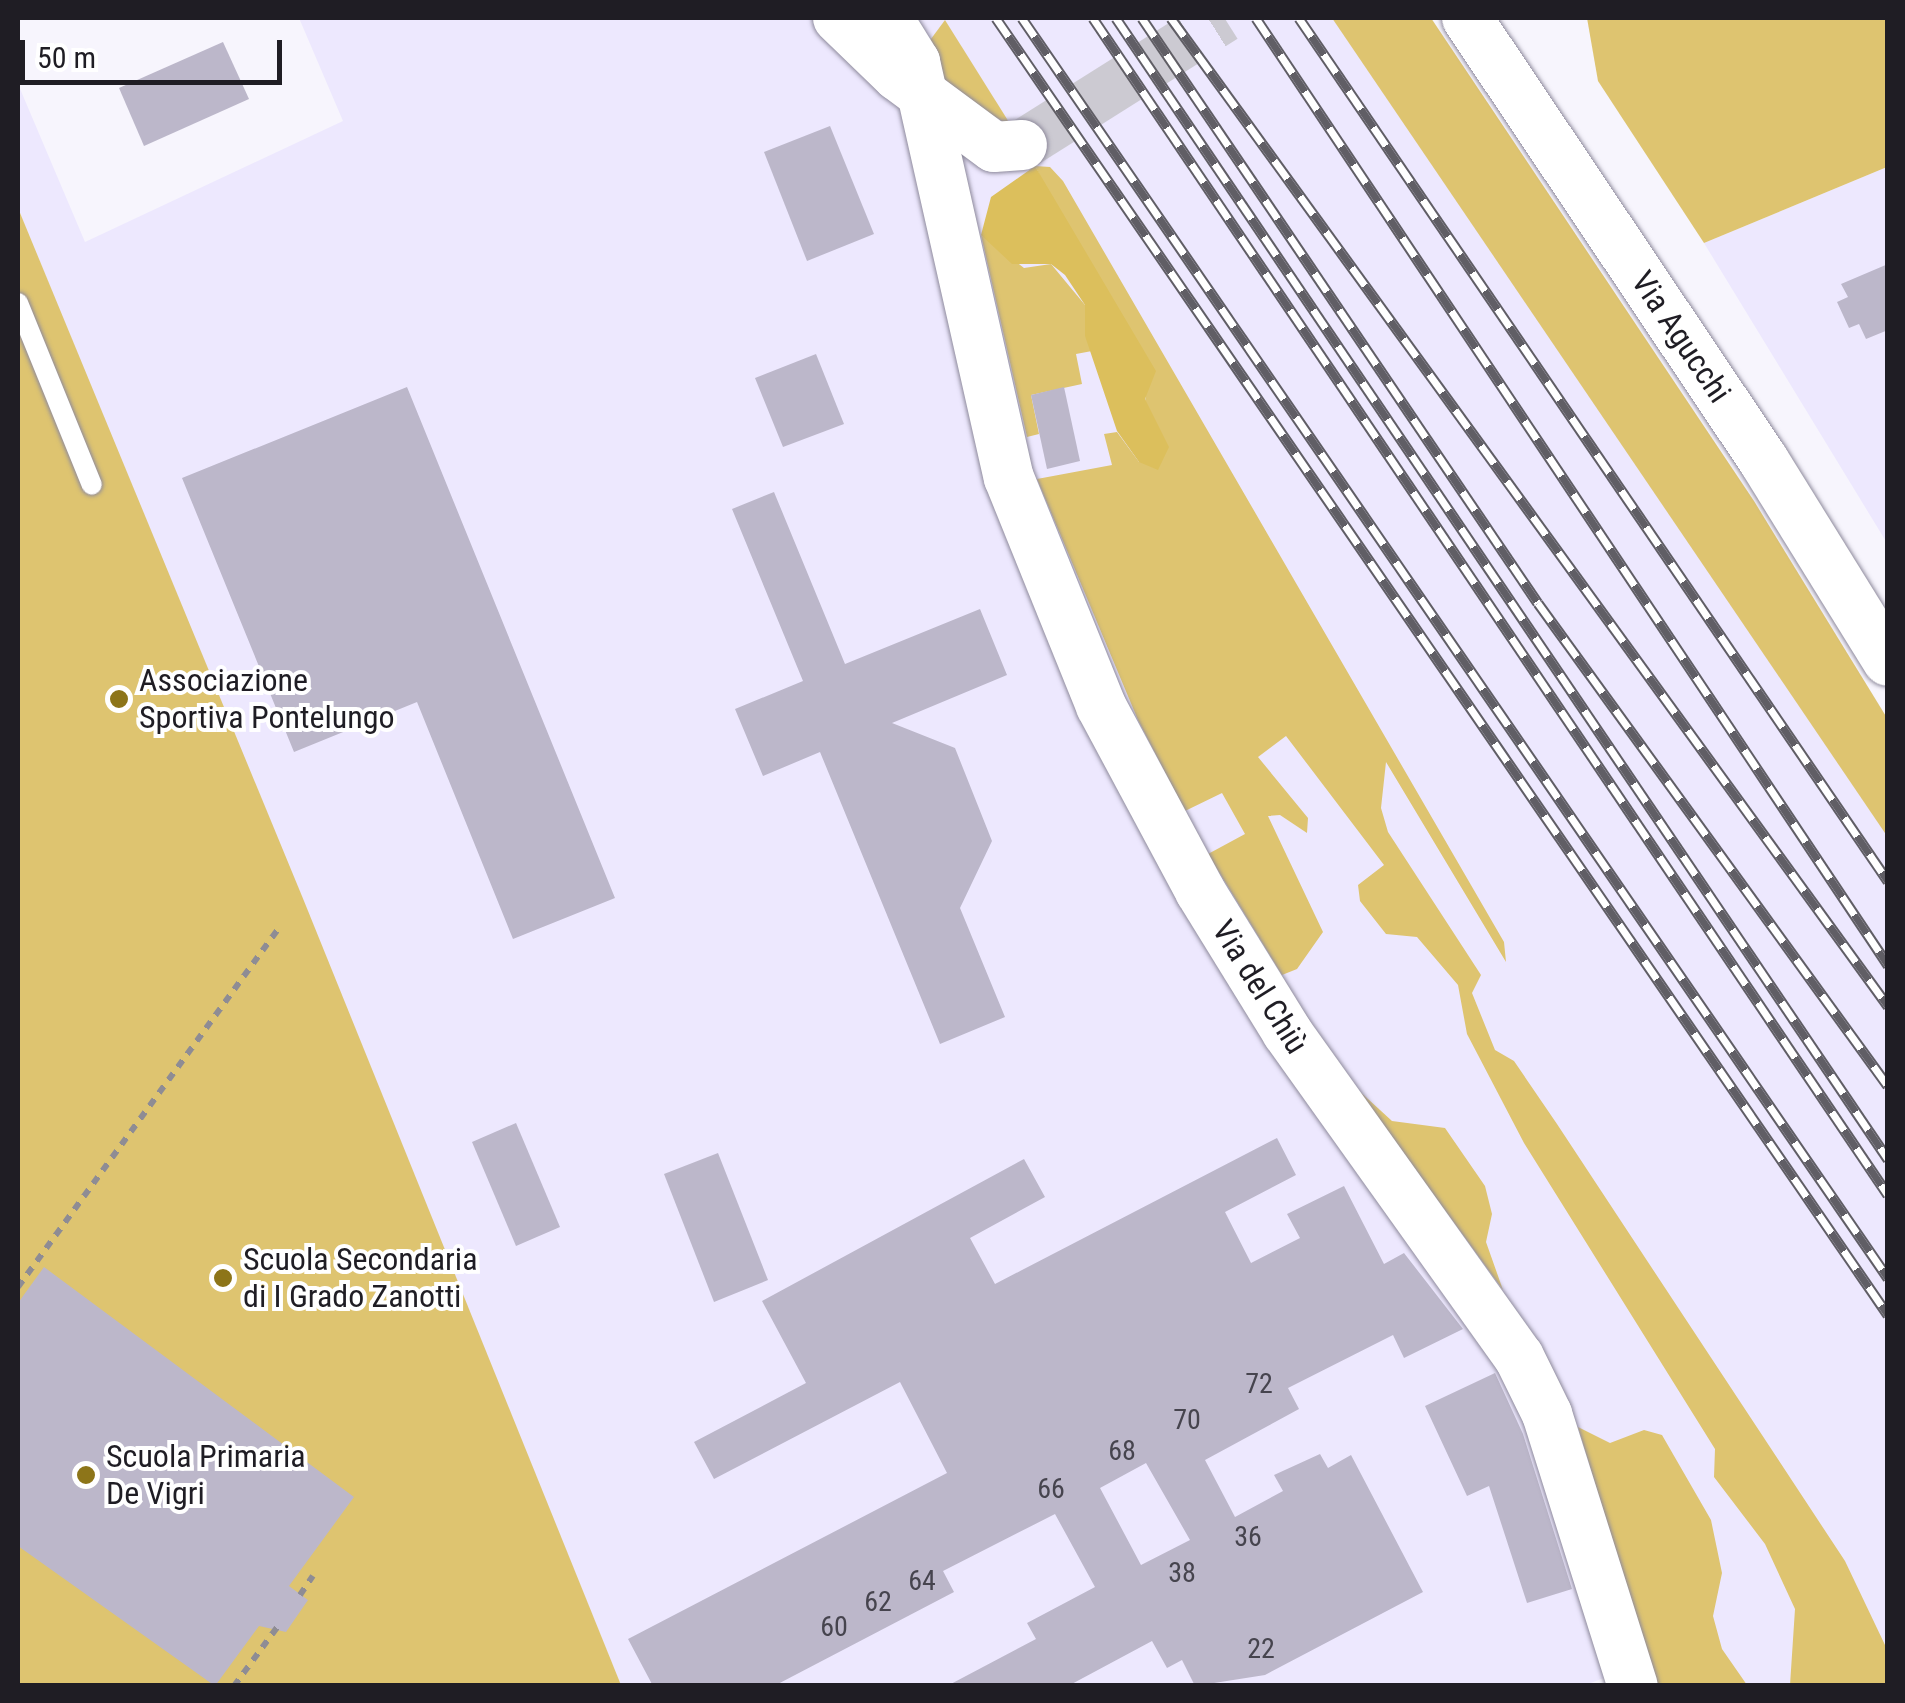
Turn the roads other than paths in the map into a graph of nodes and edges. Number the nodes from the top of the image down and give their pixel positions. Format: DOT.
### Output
graph roads {
  1 [pos="838,18"];
  2 [pos="1467,18"];
  3 [pos="899,20"];
  4 [pos="920,94"];
  5 [pos="961,251"];
  6 [pos="18,303"];
  7 [pos="92,485"];
  8 [pos="1888,661"];
  9 [pos="1633,1686"];
  1 -- 4 [label="street"];
  2 -- 8 [label="street, Via Agucchi"];
  3 -- 4 [label="street"];
  4 -- 5 [label="street, Via del Chiù"];
  4 -- 5 [label="street, Via del Chiù"];
  5 -- 9 [label="street, Via del Chiù"];
  6 -- 7 [label="lane"];
}
